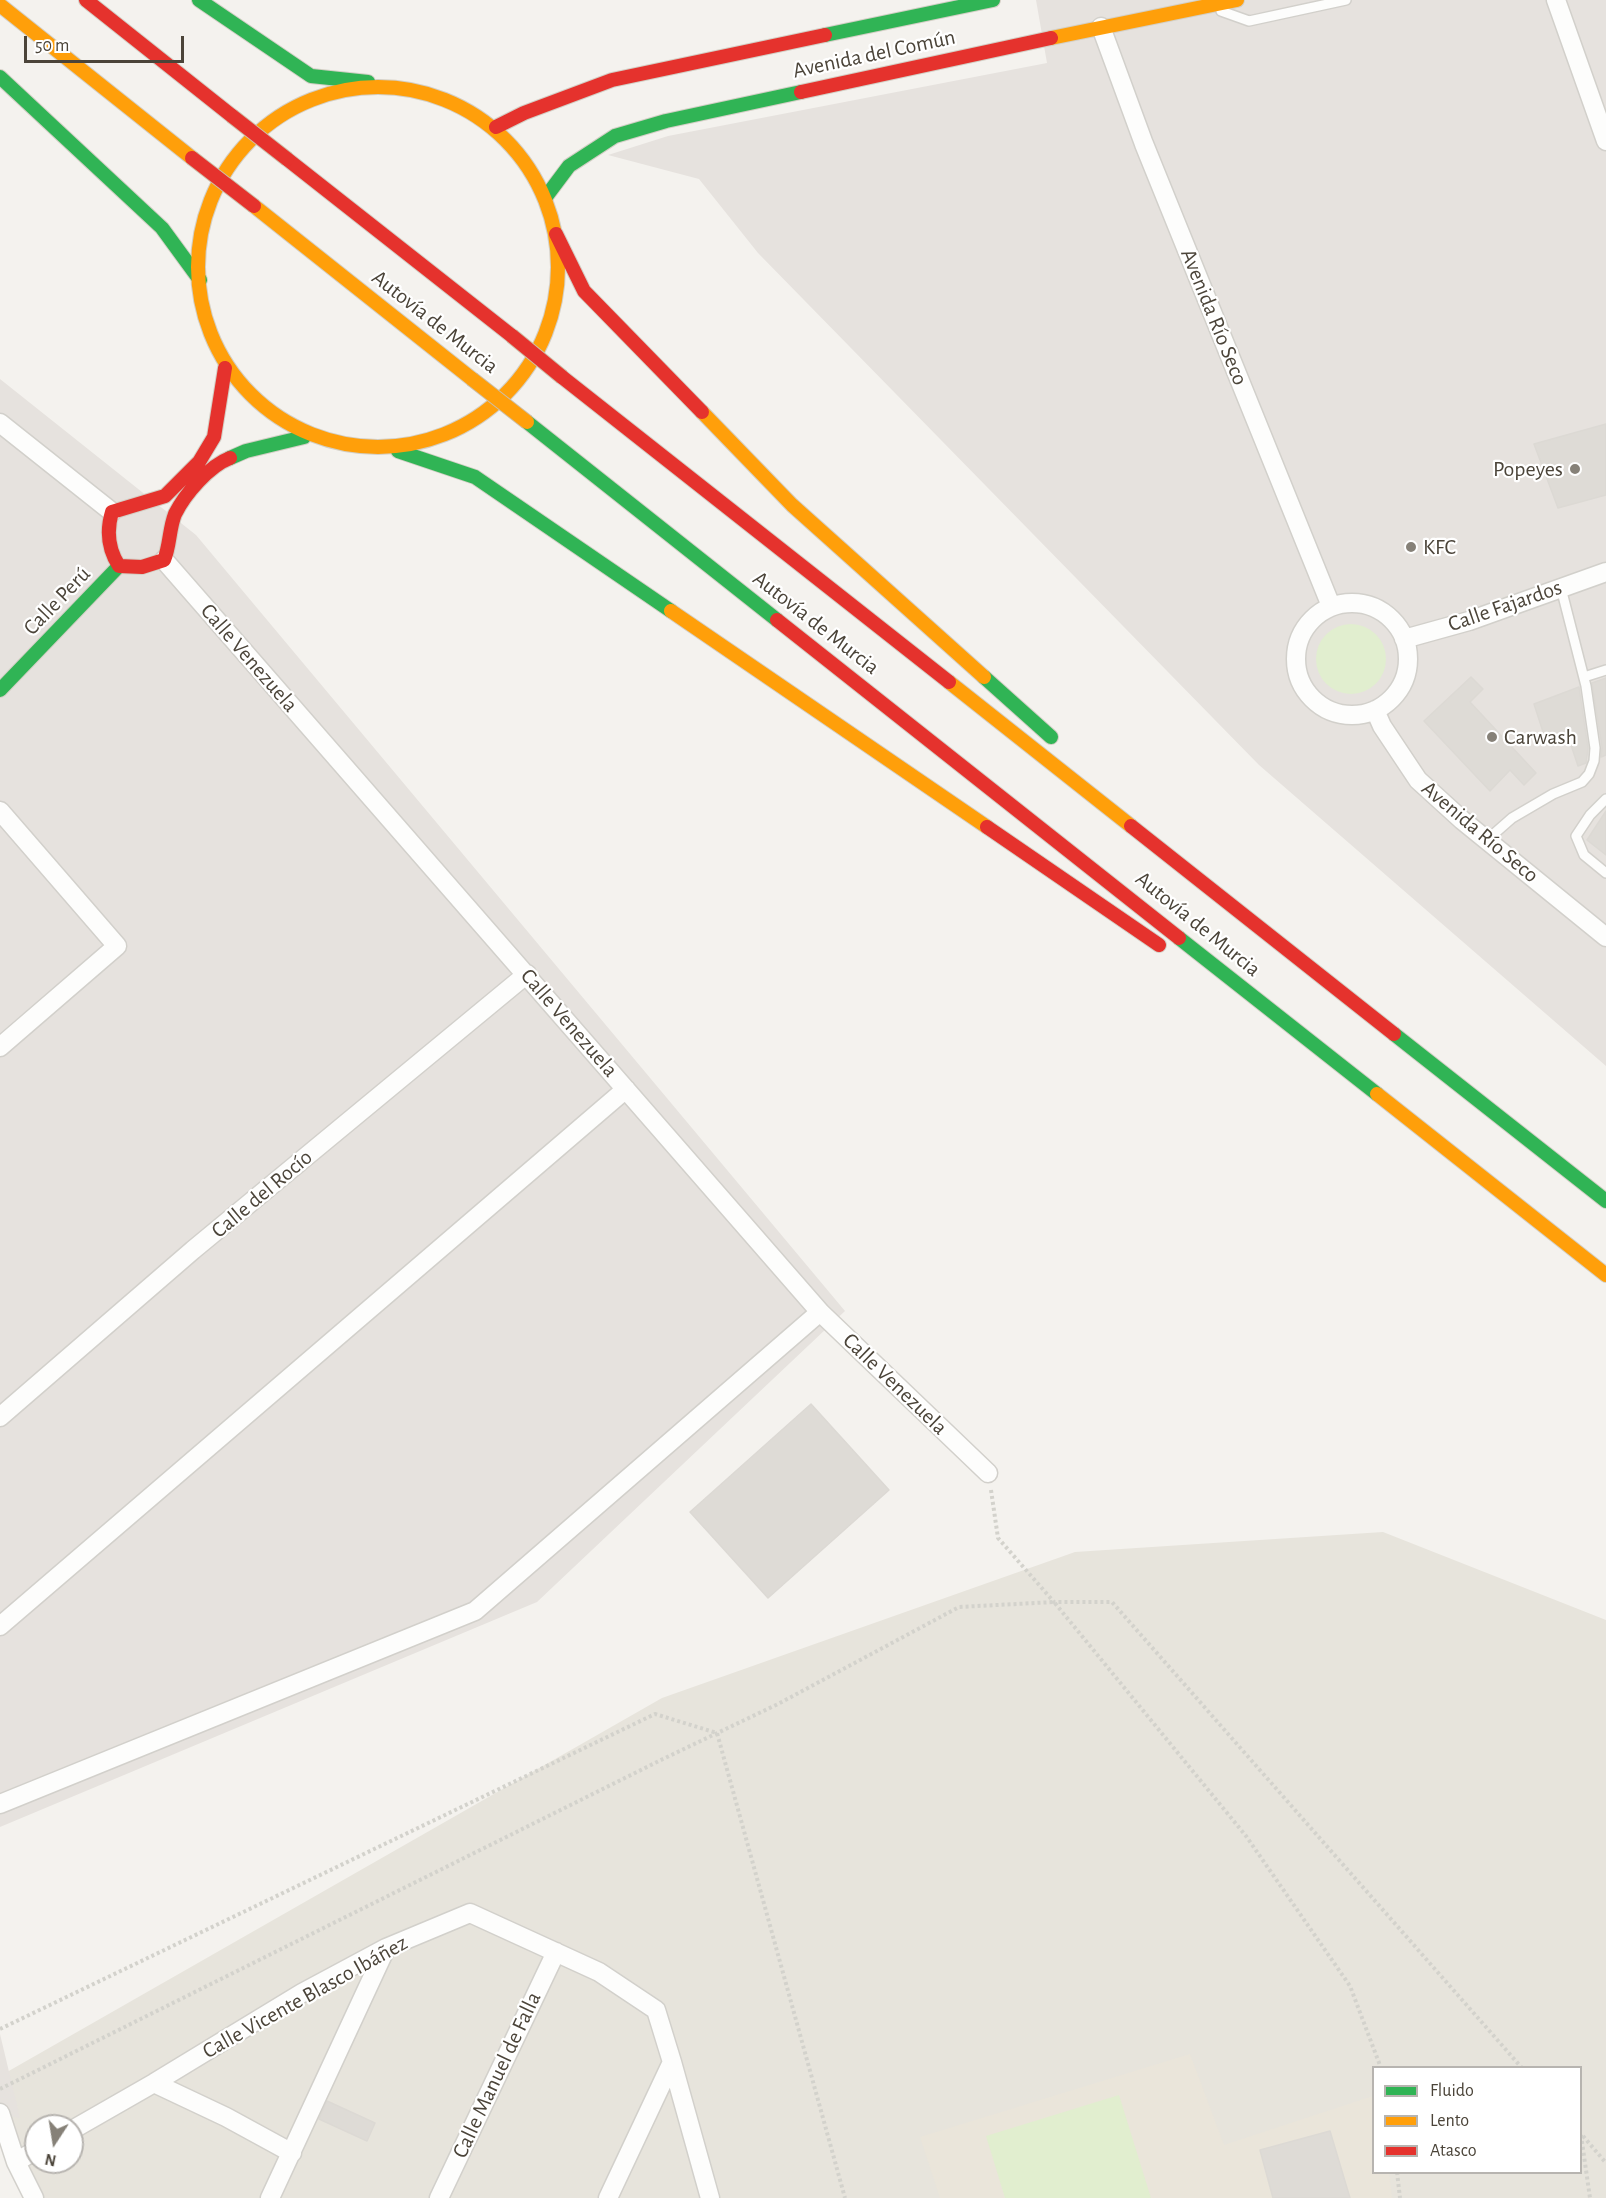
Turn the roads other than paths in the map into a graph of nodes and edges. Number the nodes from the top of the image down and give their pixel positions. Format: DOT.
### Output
graph roads {
  1 [pos="86,0"];
  2 [pos="199,0"];
  3 [pos="993,0"];
  4 [pos="1237,0"];
  5 [pos="1346,0"];
  6 [pos="1556,0"];
  7 [pos="0,5"];
  8 [pos="1208,6"];
  9 [pos="1101,27"];
  10 [pos="0,77"];
  11 [pos="368,82"];
  12 [pos="496,127"];
  13 [pos="1606,141"];
  14 [pos="545,198"];
  15 [pos="556,234"];
  16 [pos="200,280"];
  17 [pos="225,368"];
  18 [pos="0,423"];
  19 [pos="304,437"];
  20 [pos="398,451"];
  21 [pos="112,512"];
  22 [pos="164,560"];
  23 [pos="119,566"];
  24 [pos="1606,572"];
  25 [pos="1561,588"];
  26 [pos="1331,606"];
  27 [pos="1404,639"];
  28 [pos="1606,670"];
  29 [pos="1584,677"];
  30 [pos="0,690"];
  31 [pos="1376,710"];
  32 [pos="1057,742"];
  33 [pos="1606,799"];
  34 [pos="1128,806"];
  35 [pos="0,811"];
  36 [pos="1487,840"];
  37 [pos="1606,873"];
  38 [pos="1606,937"];
  39 [pos="1174,955"];
  40 [pos="1296,956"];
  41 [pos="527,974"];
  42 [pos="1214,982"];
  43 [pos="0,1047"];
  44 [pos="626,1089"];
  45 [pos="1381,1097"];
  46 [pos="1606,1201"];
  47 [pos="1606,1275"];
  48 [pos="820,1312"];
  49 [pos="0,1417"];
  50 [pos="988,1473"];
  51 [pos="0,1626"];
  52 [pos="0,1804"];
  53 [pos="386,1948"];
  54 [pos="556,1952"];
  55 [pos="672,2062"];
  56 [pos="154,2083"];
  57 [pos="0,2113"];
  58 [pos="84,2123"];
  59 [pos="292,2153"];
  60 [pos="24,2157"];
  61 [pos="16,2162"];
  62 [pos="34,2198"];
  63 [pos="270,2198"];
  64 [pos="438,2198"];
  65 [pos="608,2198"];
  66 [pos="710,2198"];
  1 -- 40 [label="main road, Autovía de Murcia, bridge"];
  2 -- 11 [label="main road"];
  3 -- 12 [label="main road, Avenida del Común"];
  4 -- 8 [label="main road, Avenida del Común"];
  5 -- 8 [label="lane"];
  6 -- 13 [label="street"];
  7 -- 45 [label="main road, Autovía de Murcia, bridge"];
  8 -- 9 [label="main road, Avenida del Común"];
  9 -- 14 [label="main road, Avenida del Común"];
  9 -- 26 [label="street, Avenida Río Seco"];
  10 -- 16 [label="main road"];
  11 -- 12 [label="main road"];
  11 -- 16 [label="main road"];
  12 -- 14 [label="main road"];
  14 -- 15 [label="main road"];
  15 -- 20 [label="main road"];
  15 -- 32 [label="main road"];
  16 -- 17 [label="main road"];
  17 -- 19 [label="main road"];
  17 -- 21 [label="main road"];
  18 -- 21 [label="street"];
  19 -- 20 [label="main road"];
  19 -- 22 [label="main road"];
  20 -- 39 [label="main road"];
  21 -- 23 [label="main road, Calle Perú"];
  22 -- 23 [label="main road, Calle Perú"];
  22 -- 41 [label="street, Calle Venezuela"];
  23 -- 30 [label="main road, Calle Perú"];
  24 -- 25 [label="street, Calle Fajardos"];
  25 -- 27 [label="street, Calle Fajardos"];
  25 -- 29 [label="lane"];
  26 -- 27 [label="street"];
  26 -- 31 [label="street"];
  27 -- 31 [label="street"];
  28 -- 29 [label="lane"];
  29 -- 36 [label="lane"];
  31 -- 36 [label="street, Avenida Río Seco"];
  33 -- 37 [label="lane"];
  34 -- 40 [label="main road"];
  35 -- 43 [label="street"];
  36 -- 38 [label="street, Avenida Río Seco"];
  40 -- 46 [label="main road, Autovía de Murcia"];
  41 -- 44 [label="street, Calle Venezuela"];
  41 -- 49 [label="street, Calle del Rocío"];
  42 -- 45 [label="main road"];
  44 -- 48 [label="street, Calle Venezuela"];
  44 -- 51 [label="street"];
  45 -- 47 [label="main road, Autovía de Murcia"];
  48 -- 50 [label="street, Calle Venezuela"];
  48 -- 52 [label="street"];
  53 -- 54 [label="street, Calle Vicente Blasco Ibáñez"];
  53 -- 56 [label="street, Calle Vicente Blasco Ibáñez"];
  53 -- 59 [label="street"];
  54 -- 55 [label="street, Calle Vicente Blasco Ibáñez"];
  54 -- 64 [label="street, Calle Manuel de Falla"];
  55 -- 65 [label="street"];
  55 -- 66 [label="street, Calle Vicente Blasco Ibáñez"];
  56 -- 58 [label="street, Calle Vicente Blasco Ibáñez"];
  56 -- 59 [label="street"];
  57 -- 61 [label="street"];
  59 -- 63 [label="street"];
  60 -- 61 [label="street"];
  61 -- 62 [label="street"];
}
